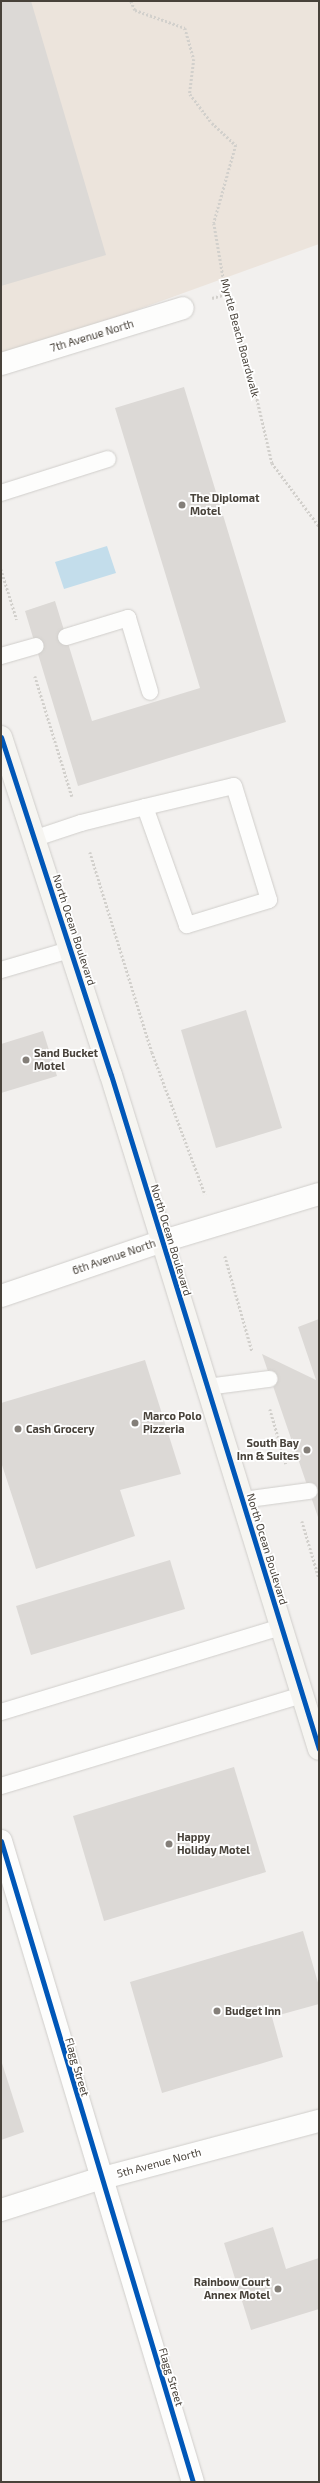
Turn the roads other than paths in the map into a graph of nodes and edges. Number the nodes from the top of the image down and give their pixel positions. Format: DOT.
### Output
graph roads {
  1 [pos="183,308"];
  2 [pos="1,364"];
  3 [pos="108,459"];
  4 [pos="1,493"];
  5 [pos="66,637"];
  6 [pos="31,648"];
  7 [pos="1,656"];
  8 [pos="150,692"];
  9 [pos="1,737"];
  10 [pos="145,807"];
  11 [pos="33,839"];
  12 [pos="69,950"];
  13 [pos="1,970"];
  14 [pos="319,1194"];
  15 [pos="160,1242"];
  16 [pos="1,1296"];
  17 [pos="265,1379"];
  18 [pos="207,1387"];
  19 [pos="301,1492"];
  20 [pos="242,1500"];
  21 [pos="281,1627"];
  22 [pos="303,1695"];
  23 [pos="1,1712"];
  24 [pos="319,1749"];
  25 [pos="1,1786"];
  26 [pos="1,1841"];
  27 [pos="319,2121"];
  28 [pos="99,2179"];
  29 [pos="1,2210"];
  30 [pos="193,2482"];
  1 -- 2 [label="street, 7th Avenue North"];
  3 -- 4 [label="lane"];
  5 -- 8 [label="lane"];
  6 -- 7 [label="lane"];
  9 -- 11 [label="main road, North Ocean Boulevard"];
  10 -- 10 [label="lane"];
  10 -- 11 [label="lane"];
  11 -- 12 [label="main road, North Ocean Boulevard"];
  12 -- 13 [label="lane"];
  12 -- 15 [label="main road, North Ocean Boulevard"];
  14 -- 15 [label="street, 6th Avenue North"];
  15 -- 16 [label="street, 6th Avenue North"];
  15 -- 18 [label="main road, North Ocean Boulevard"];
  17 -- 18 [label="lane"];
  18 -- 20 [label="main road, North Ocean Boulevard"];
  19 -- 20 [label="lane"];
  20 -- 21 [label="main road, North Ocean Boulevard"];
  21 -- 22 [label="main road, North Ocean Boulevard"];
  21 -- 23 [label="lane"];
  22 -- 24 [label="main road, North Ocean Boulevard"];
  22 -- 25 [label="lane"];
  26 -- 28 [label="street, Flagg Street"];
  27 -- 28 [label="street, 5th Avenue North"];
  28 -- 29 [label="street, 5th Avenue North"];
  28 -- 30 [label="street, Flagg Street"];
}
